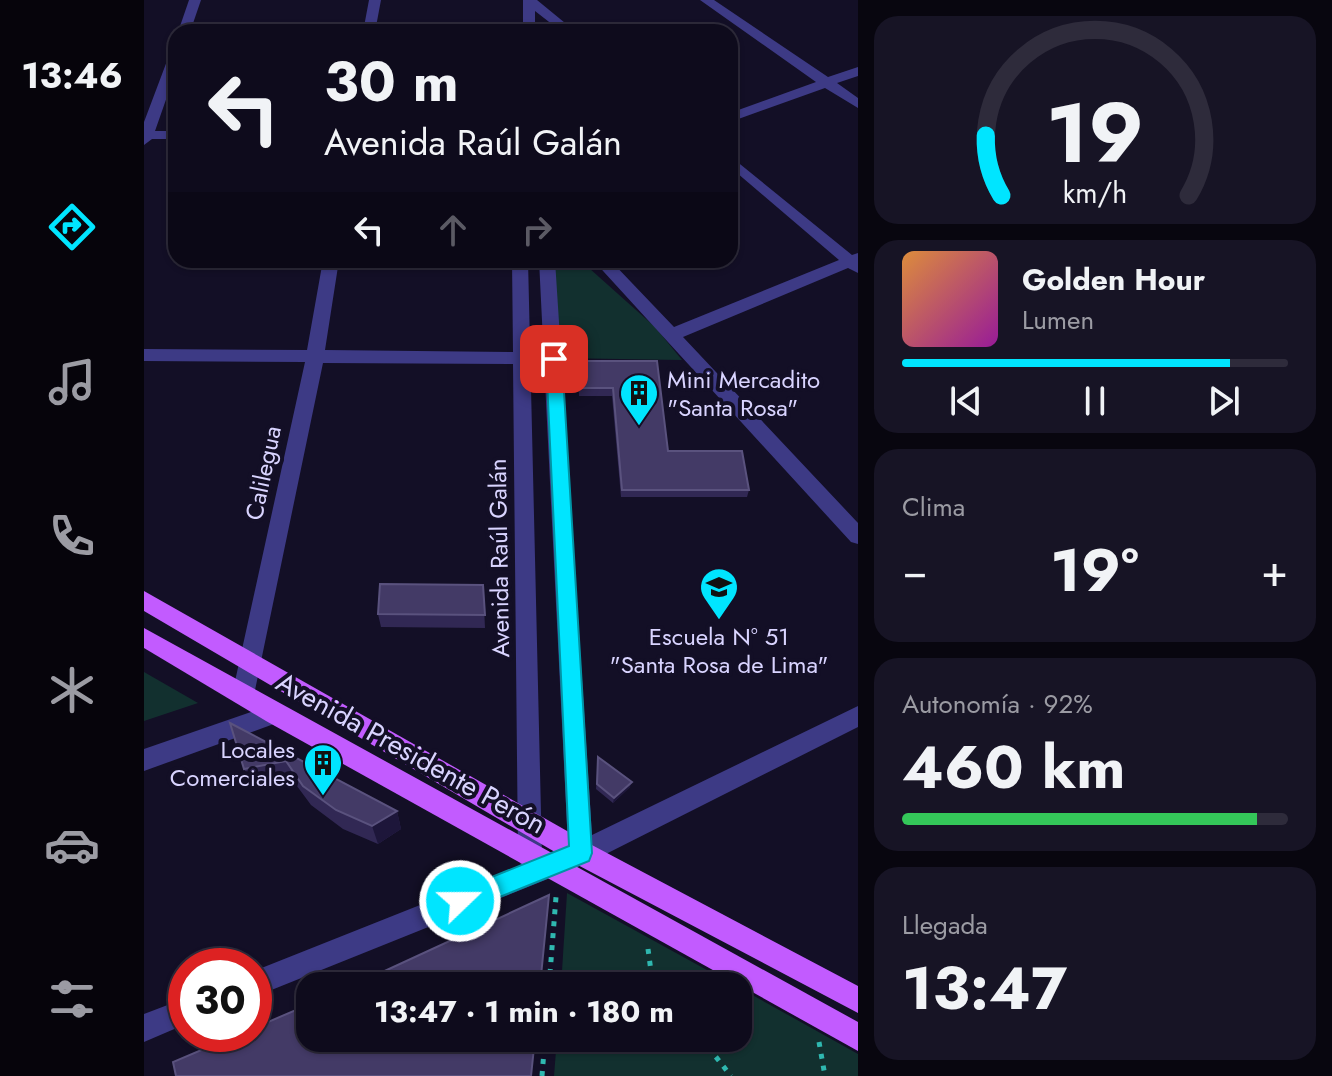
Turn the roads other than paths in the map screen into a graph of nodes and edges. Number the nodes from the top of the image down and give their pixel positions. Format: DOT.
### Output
graph roads {
  1 [pos="195,0"];
  2 [pos="375,0"];
  3 [pos="529,0"];
  4 [pos="706,0"];
  5 [pos="187,24"];
  6 [pos="370,24"];
  7 [pos="529,24"];
  8 [pos="560,24"];
  9 [pos="858,71"];
  10 [pos="168,75"];
  11 [pos="827,83"];
  12 [pos="858,104"];
  13 [pos="738,115"];
  14 [pos="168,136"];
  15 [pos="145,137"];
  16 [pos="738,167"];
  17 [pos="855,263"];
  18 [pos="330,268"];
  19 [pos="520,268"];
  20 [pos="547,268"];
  21 [pos="609,268"];
  22 [pos="674,334"];
  23 [pos="144,355"];
  24 [pos="315,357"];
  25 [pos="522,358"];
  26 [pos="858,536"];
  27 [pos="144,600"];
  28 [pos="144,637"];
  29 [pos="249,660"];
  30 [pos="243,695"];
  31 [pos="274,714"];
  32 [pos="858,716"];
  33 [pos="144,760"];
  34 [pos="529,822"];
  35 [pos="581,853"];
  36 [pos="539,861"];
  37 [pos="272,976"];
  38 [pos="858,1000"];
  39 [pos="168,1018"];
  40 [pos="144,1028"];
  41 [pos="858,1037"];
  1 -- 5 [label="street"];
  2 -- 6 [label="street"];
  3 -- 7 [label="street"];
  3 -- 8 [label="street"];
  4 -- 11 [label="street"];
  9 -- 11 [label="street"];
  10 -- 15 [label="street"];
  11 -- 12 [label="street"];
  11 -- 13 [label="street"];
  14 -- 15 [label="street"];
  16 -- 17 [label="street"];
  17 -- 22 [label="street"];
  18 -- 24 [label="street, Calilegua"];
  19 -- 25 [label="street, Avenida Raúl Galán"];
  20 -- 35 [label="street"];
  21 -- 22 [label="street"];
  22 -- 26 [label="street"];
  23 -- 24 [label="street"];
  24 -- 25 [label="street"];
  24 -- 29 [label="street, Calilegua"];
  25 -- 34 [label="street, Avenida Raúl Galán"];
  27 -- 29 [label="main road, Avenida Presidente Perón"];
  28 -- 30 [label="main road, Avenida Presidente Perón"];
  29 -- 30 [label="street, Calilegua"];
  29 -- 34 [label="main road, Avenida Presidente Perón"];
  30 -- 31 [label="main road, Avenida Presidente Perón"];
  31 -- 33 [label="street"];
  31 -- 36 [label="main road, Avenida Presidente Perón"];
  32 -- 35 [label="street"];
  34 -- 35 [label="main road, Avenida Presidente Perón"];
  34 -- 36 [label="street, Avenida Raúl Galán"];
  35 -- 36 [label="street"];
  35 -- 38 [label="main road, Avenida Presidente Perón"];
  36 -- 37 [label="street"];
  36 -- 41 [label="main road, Avenida Presidente Perón"];
  39 -- 40 [label="street"];
}
